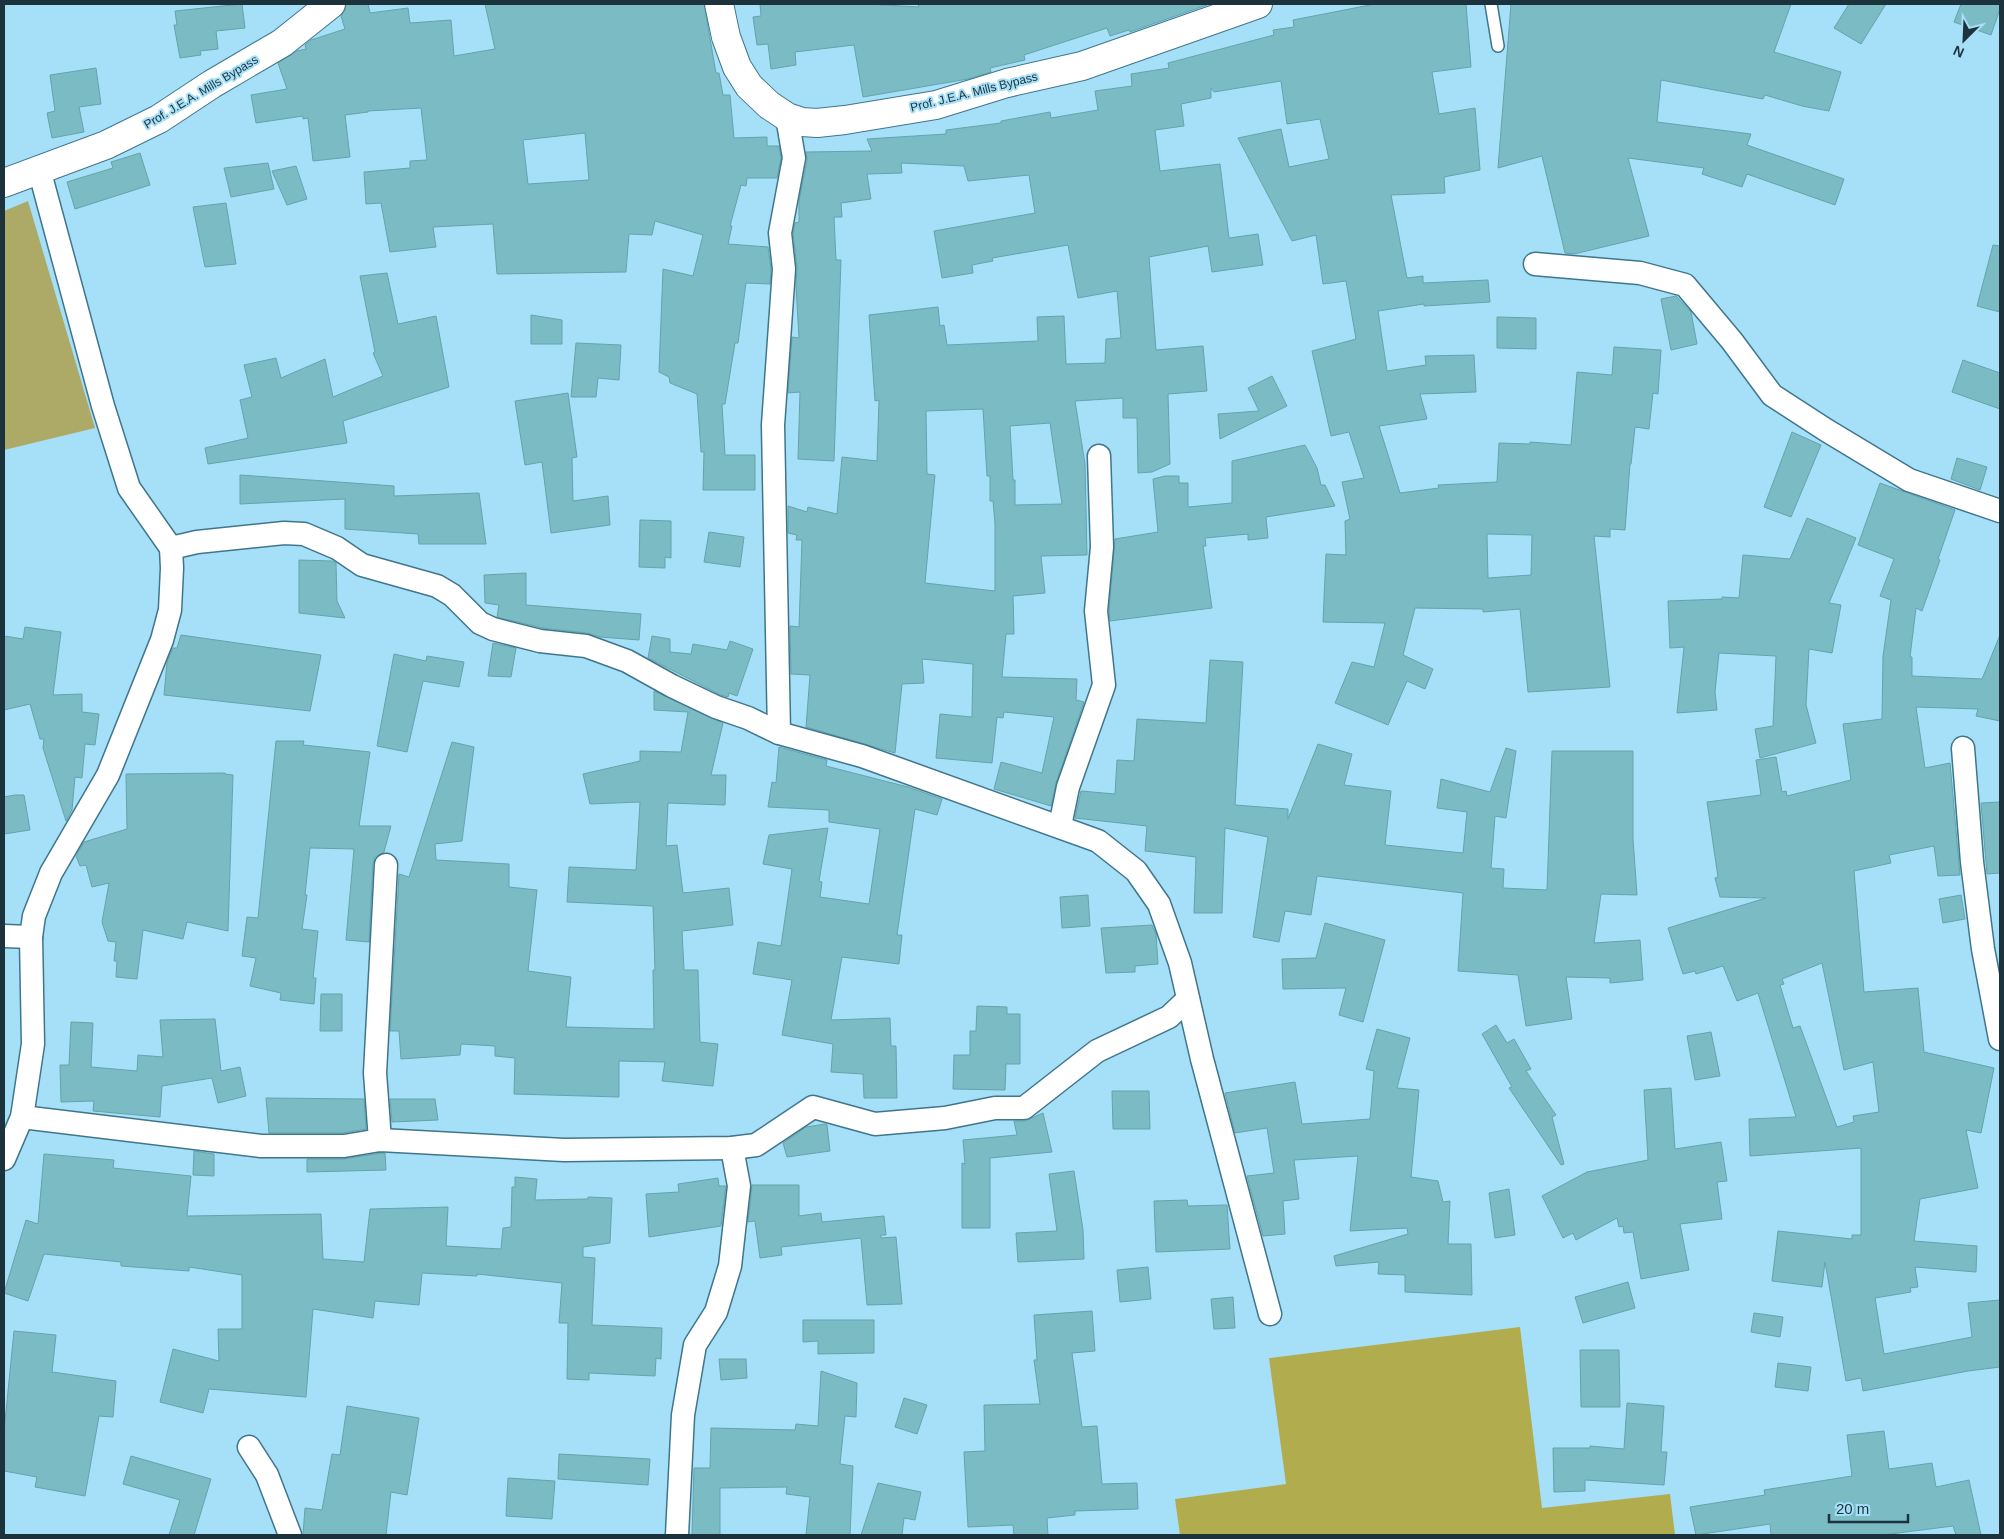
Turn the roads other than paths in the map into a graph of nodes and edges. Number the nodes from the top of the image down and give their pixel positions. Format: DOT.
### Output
graph roads {
  1 [pos="331,4"];
  2 [pos="719,4"];
  3 [pos="1258,4"];
  4 [pos="1490,4"];
  5 [pos="1498,46"];
  6 [pos="788,117"];
  7 [pos="39,169"];
  8 [pos="4,184"];
  9 [pos="1535,264"];
  10 [pos="1099,456"];
  11 [pos="2000,511"];
  12 [pos="171,548"];
  13 [pos="779,733"];
  14 [pos="1963,748"];
  15 [pos="1060,826"];
  16 [pos="386,865"];
  17 [pos="4,936"];
  18 [pos="31,937"];
  19 [pos="1188,999"];
  20 [pos="2000,1039"];
  21 [pos="22,1117"];
  22 [pos="380,1140"];
  23 [pos="732,1148"];
  24 [pos="4,1159"];
  25 [pos="1270,1314"];
  26 [pos="249,1446"];
  27 [pos="290,1535"];
  28 [pos="677,1535"];
  1 -- 7 [label="street, Prof. J.E.A. Mills Bypass"];
  2 -- 6 [label="street, Prof. J.E.A. Mills Bypass"];
  3 -- 6 [label="street, Prof. J.E.A. Mills Bypass"];
  4 -- 5 [label="lane"];
  6 -- 13 [label="street"];
  7 -- 8 [label="street, Prof. J.E.A. Mills Bypass"];
  7 -- 12 [label="street"];
  9 -- 11 [label="street"];
  10 -- 15 [label="street"];
  12 -- 13 [label="street"];
  12 -- 18 [label="street"];
  13 -- 15 [label="street"];
  14 -- 20 [label="street"];
  15 -- 19 [label="street"];
  16 -- 22 [label="street"];
  17 -- 18 [label="street"];
  18 -- 21 [label="street"];
  19 -- 23 [label="street"];
  19 -- 25 [label="street"];
  21 -- 22 [label="street"];
  21 -- 24 [label="street"];
  22 -- 23 [label="street"];
  23 -- 28 [label="street"];
  26 -- 27 [label="street"];
}
